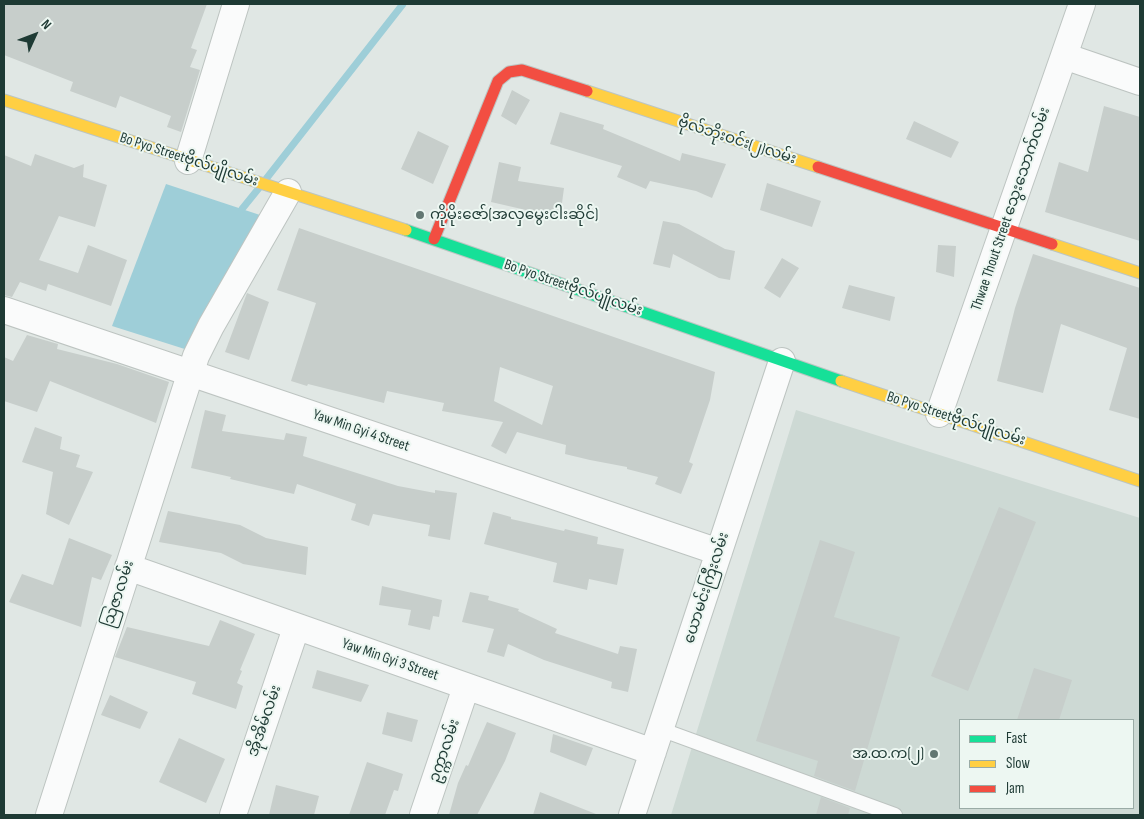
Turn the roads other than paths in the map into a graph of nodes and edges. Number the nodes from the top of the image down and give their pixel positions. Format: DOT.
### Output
graph roads {
  1 [pos="236,4"];
  2 [pos="1082,4"];
  3 [pos="1064,56"];
  4 [pos="1140,82"];
  5 [pos="4,100"];
  6 [pos="188,161"];
  7 [pos="288,192"];
  8 [pos="1004,228"];
  9 [pos="434,239"];
  10 [pos="1140,273"];
  11 [pos="4,310"];
  12 [pos="782,361"];
  13 [pos="190,373"];
  14 [pos="940,414"];
  15 [pos="1140,481"];
  16 [pos="719,552"];
  17 [pos="128,567"];
  18 [pos="296,628"];
  19 [pos="466,687"];
  20 [pos="656,741"];
  21 [pos="49,815"];
  22 [pos="233,815"];
  23 [pos="423,815"];
  24 [pos="632,815"];
  25 [pos="895,815"];
  1 -- 6 [label="street"];
  2 -- 3 [label="street, Thwae Thout Street သွေးသောက်လမ်း"];
  3 -- 4 [label="street"];
  3 -- 8 [label="street, Thwae Thout Street သွေးသောက်လမ်း"];
  5 -- 6 [label="street, Bo Pyo Streetဗိုလ်ပျိုလမ်း"];
  6 -- 7 [label="street, Bo Pyo Streetဗိုလ်ပျိုလမ်း"];
  7 -- 9 [label="street, Bo Pyo Streetဗိုလ်ပျိုလမ်း"];
  7 -- 13 [label="street, သြဇာလမ်း"];
  8 -- 9 [label="street, ဗိုလ်ဘိုးဝင်း(၂)လမ်း"];
  8 -- 10 [label="street, ဗိုလ်ဘိုးဝင်း(၂)လမ်း"];
  8 -- 14 [label="street, Thwae Thout Street သွေးသောက်လမ်း"];
  9 -- 12 [label="street, Bo Pyo Streetဗိုလ်ပျိုလမ်း"];
  11 -- 13 [label="street, Yaw Min Gyi 4 Street"];
  12 -- 14 [label="street, Bo Pyo Streetဗိုလ်ပျိုလမ်း"];
  12 -- 16 [label="street, ယောမင်းကြီးလမ်း"];
  13 -- 16 [label="street, Yaw Min Gyi 4 Street"];
  13 -- 17 [label="street, သြဇာလမ်း"];
  14 -- 15 [label="street, Bo Pyo Streetဗိုလ်ပျိုလမ်း"];
  16 -- 20 [label="street, ယောမင်းကြီးလမ်း"];
  17 -- 18 [label="street, Yaw Min Gyi 3 Street"];
  17 -- 21 [label="street, သြဇာလမ်း"];
  18 -- 19 [label="street, Yaw Min Gyi 3 Street"];
  18 -- 22 [label="street, အိုအိမ်လမ်း"];
  19 -- 20 [label="street, Yaw Min Gyi 3 Street"];
  19 -- 23 [label="street, ဥက္ကာလမ်း"];
  20 -- 24 [label="street, ယောမင်းကြီးလမ်း"];
  20 -- 25 [label="lane"];
}
